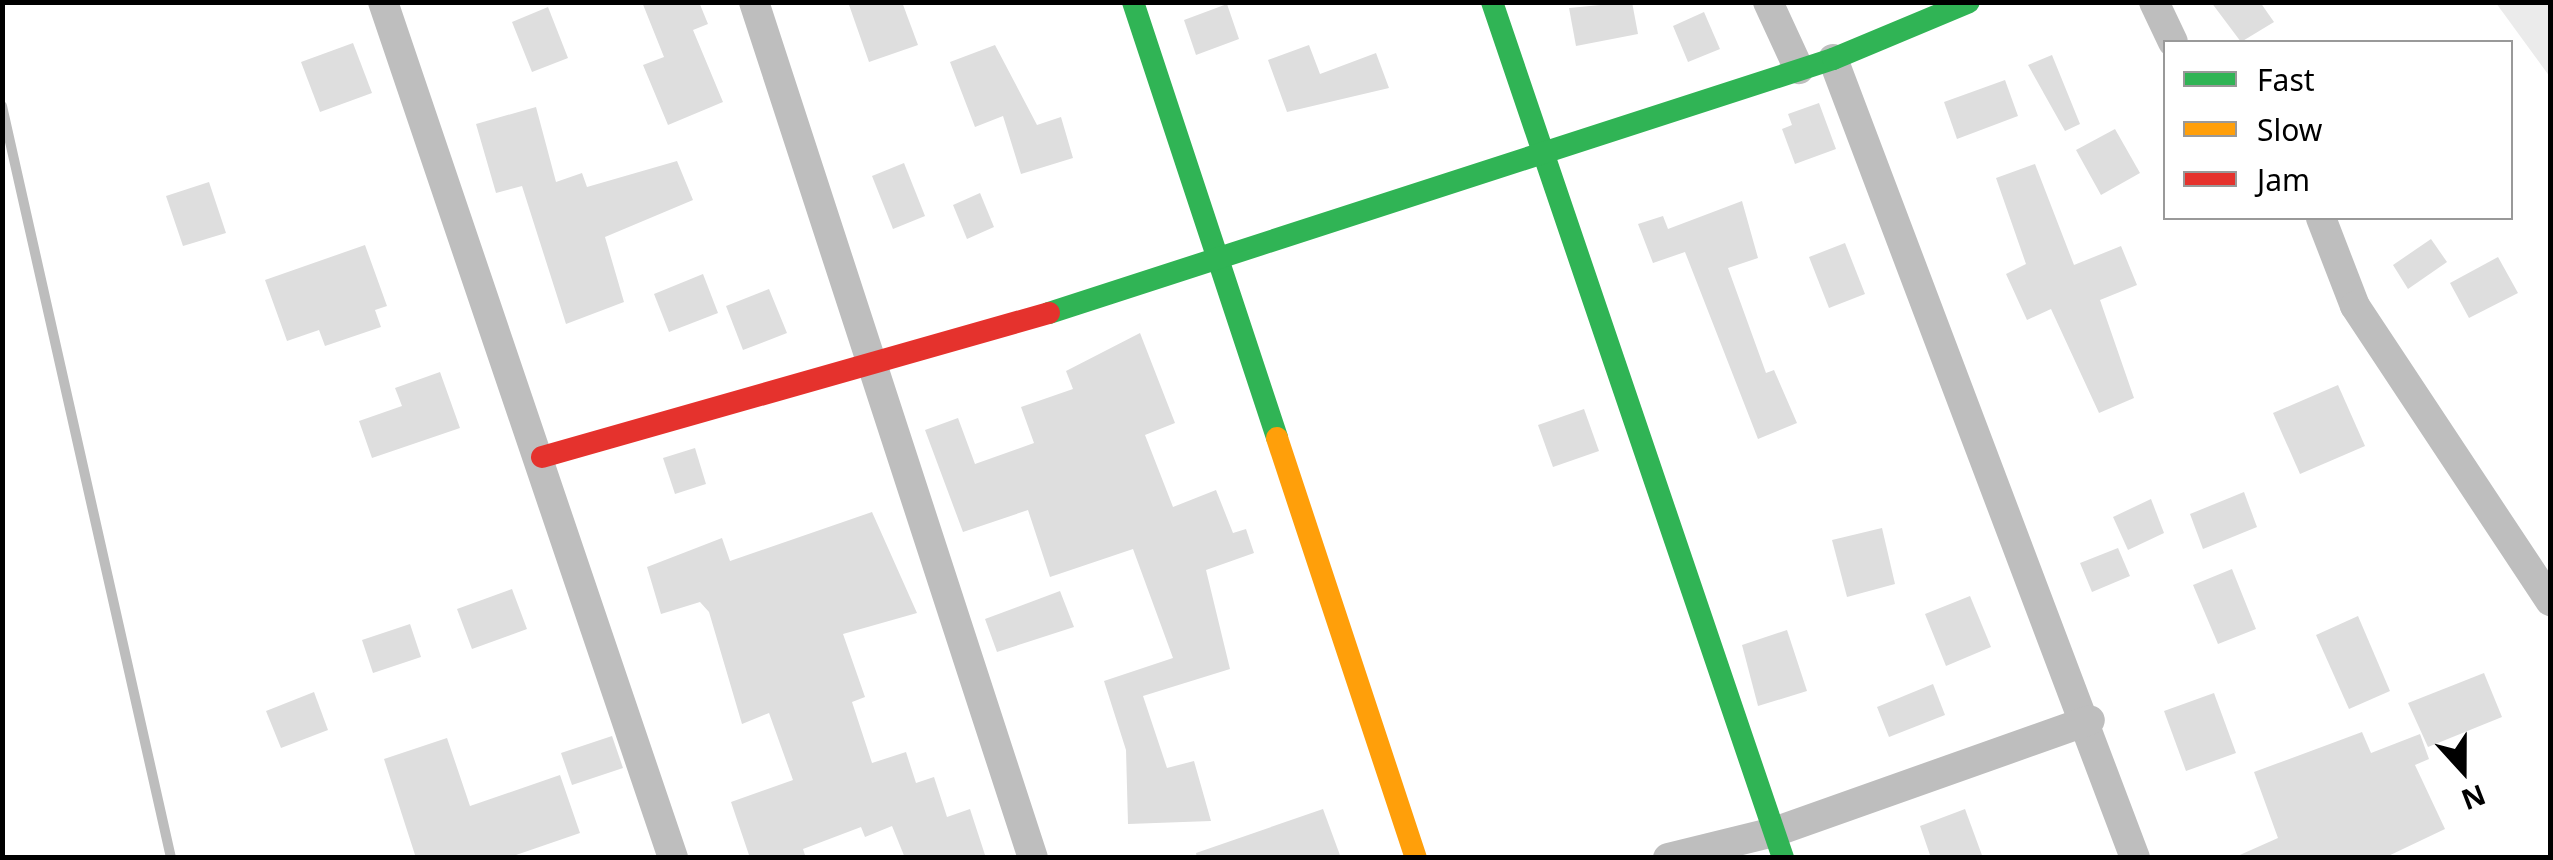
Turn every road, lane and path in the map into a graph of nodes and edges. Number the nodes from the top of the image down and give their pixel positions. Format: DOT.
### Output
graph roads {
  1 [pos="383,2"];
  2 [pos="754,2"];
  3 [pos="1132,2"];
  4 [pos="1492,2"];
  5 [pos="1768,2"];
  6 [pos="1969,2"];
  7 [pos="2154,2"];
  8 [pos="2171,40"];
  9 [pos="1832,59"];
  10 [pos="1799,70"];
  11 [pos="1549,154"];
  12 [pos="2322,220"];
  13 [pos="1222,264"];
  14 [pos="874,360"];
  15 [pos="542,457"];
  16 [pos="2550,601"];
  17 [pos="2090,720"];
  18 [pos="1778,845"];
  19 [pos="673,858"];
  20 [pos="1033,858"];
  21 [pos="1416,858"];
  22 [pos="1668,858"];
  23 [pos="2135,858"];
  1 -- 15 [label="street"];
  2 -- 14 [label="street"];
  3 -- 13 [label="street"];
  4 -- 11 [label="street"];
  5 -- 10 [label="street"];
  6 -- 9 [label="street"];
  7 -- 8 [label="street"];
  9 -- 10 [label="street"];
  9 -- 17 [label="street"];
  10 -- 11 [label="street"];
  11 -- 13 [label="street"];
  11 -- 18 [label="street"];
  12 -- 16 [label="street"];
  13 -- 14 [label="street"];
  13 -- 21 [label="street"];
  14 -- 15 [label="street"];
  14 -- 20 [label="street"];
  15 -- 19 [label="street"];
  17 -- 18 [label="street"];
  17 -- 23 [label="street"];
  18 -- 22 [label="street"];
}
